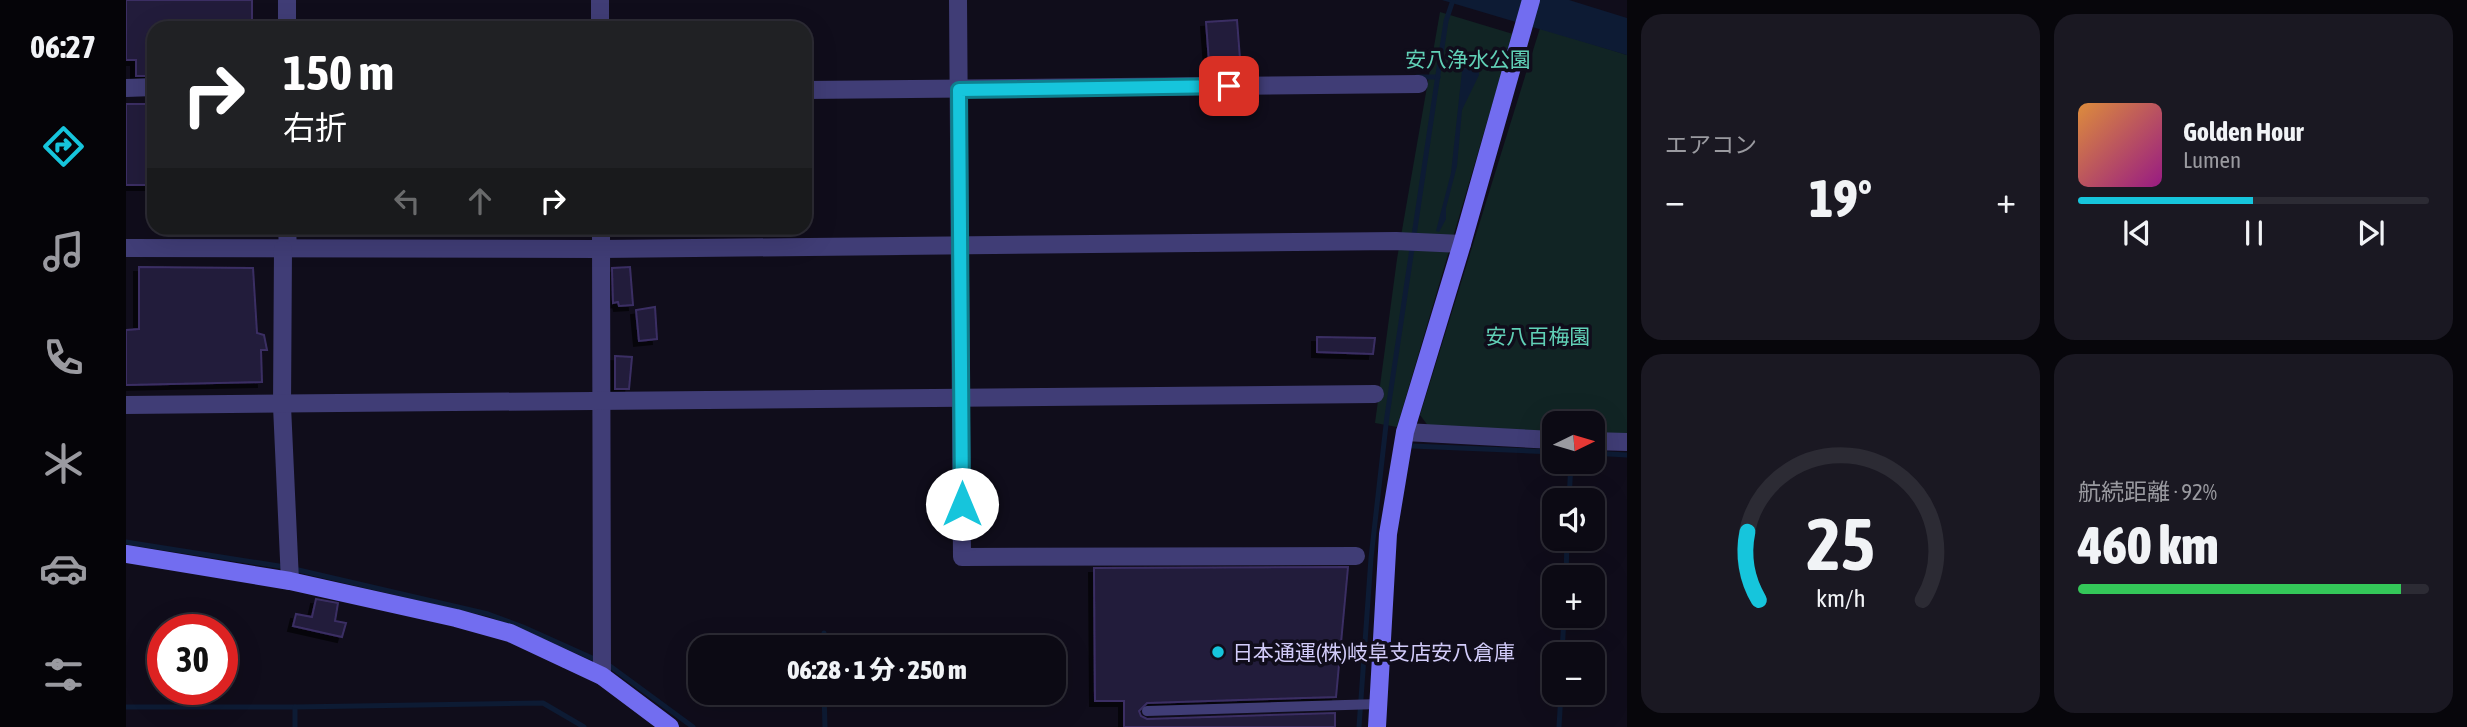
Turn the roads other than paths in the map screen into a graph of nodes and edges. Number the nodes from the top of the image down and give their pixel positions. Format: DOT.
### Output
graph roads {
  1 [pos="287,0"];
  2 [pos="600,0"];
  3 [pos="958,0"];
  4 [pos="1531,0"];
  5 [pos="287,21"];
  6 [pos="600,21"];
  7 [pos="1419,84"];
  8 [pos="147,87"];
  9 [pos="126,88"];
  10 [pos="812,90"];
  11 [pos="959,90"];
  12 [pos="287,235"];
  13 [pos="601,235"];
  14 [pos="1462,244"];
  15 [pos="960,245"];
  16 [pos="126,248"];
  17 [pos="285,249"];
  18 [pos="601,249"];
  19 [pos="1375,394"];
  20 [pos="961,398"];
  21 [pos="602,402"];
  22 [pos="126,405"];
  23 [pos="282,405"];
  24 [pos="1405,432"];
  25 [pos="1542,439"];
  26 [pos="1605,441"];
  27 [pos="1627,442"];
  28 [pos="126,554"];
  29 [pos="1356,556"];
  30 [pos="290,581"];
  31 [pos="602,676"];
  32 [pos="1379,704"];
  33 [pos="1147,711"];
  34 [pos="670,727"];
  35 [pos="1377,727"];
  1 -- 5 [label="street"];
  2 -- 6 [label="street"];
  3 -- 11 [label="street"];
  4 -- 14 [label="street"];
  7 -- 11 [label="street"];
  8 -- 9 [label="street"];
  10 -- 11 [label="street"];
  11 -- 15 [label="street"];
  12 -- 17 [label="street"];
  13 -- 18 [label="street"];
  14 -- 15 [label="street"];
  14 -- 24 [label="street"];
  15 -- 18 [label="street"];
  15 -- 20 [label="street"];
  16 -- 17 [label="street"];
  17 -- 18 [label="street"];
  17 -- 23 [label="street"];
  18 -- 21 [label="street"];
  19 -- 20 [label="street"];
  20 -- 21 [label="street"];
  20 -- 29 [label="street"];
  21 -- 23 [label="street"];
  21 -- 31 [label="street"];
  22 -- 23 [label="street"];
  23 -- 30 [label="street"];
  24 -- 25 [label="street"];
  24 -- 32 [label="street"];
  26 -- 27 [label="street"];
  28 -- 30 [label="street"];
  30 -- 31 [label="street"];
  31 -- 34 [label="street"];
  32 -- 33 [label="lane"];
  32 -- 35 [label="street"];
}
